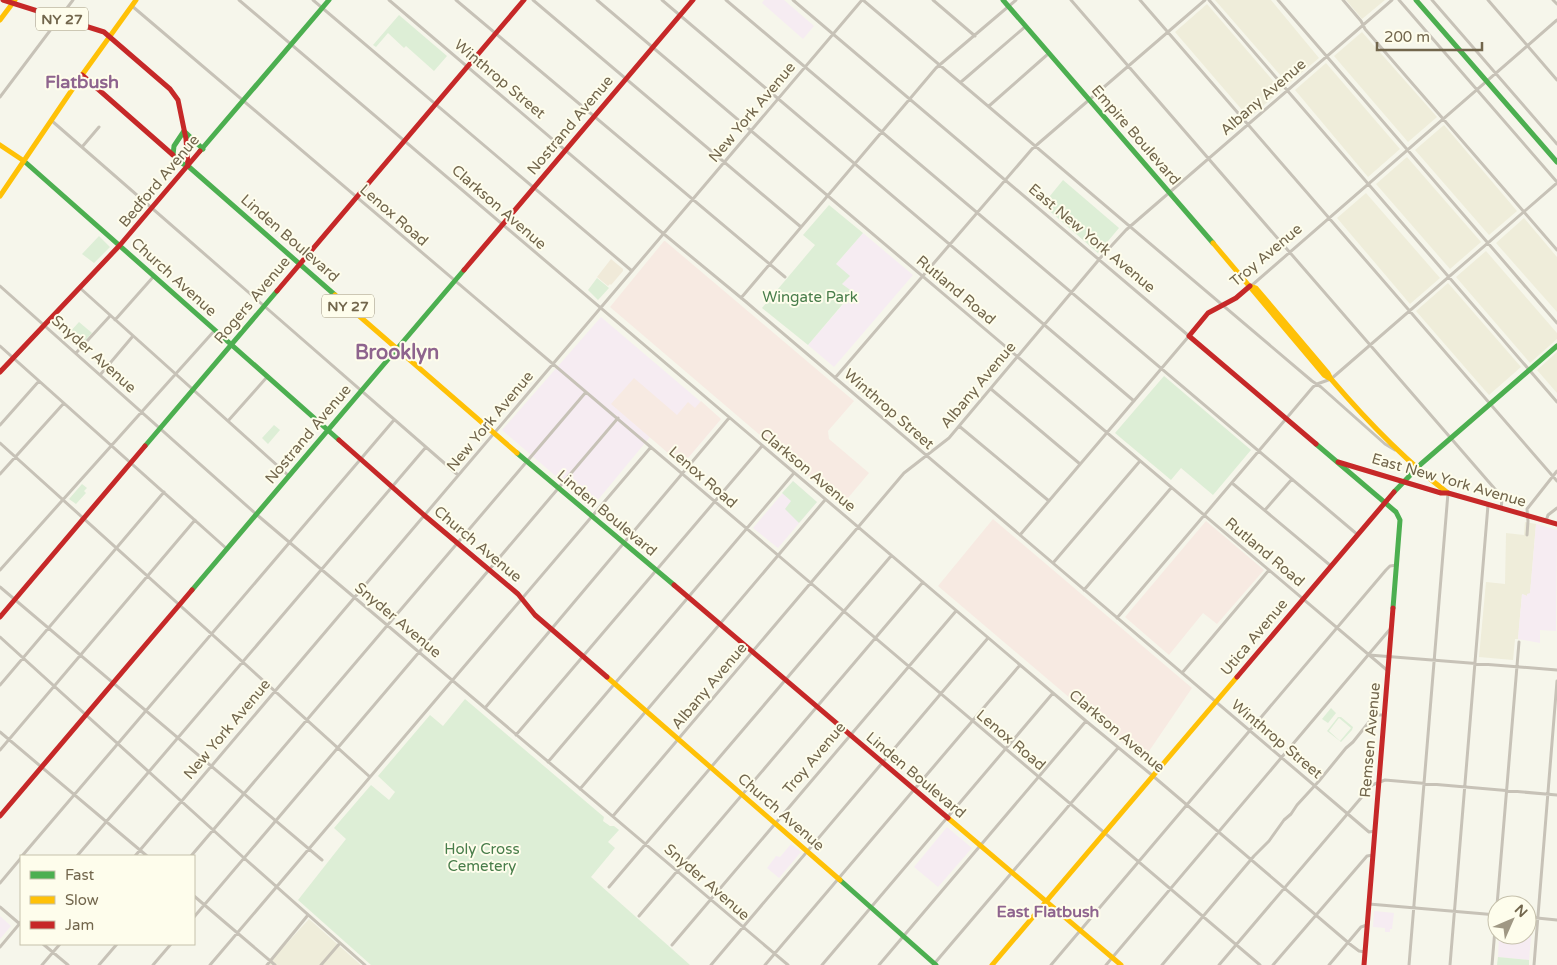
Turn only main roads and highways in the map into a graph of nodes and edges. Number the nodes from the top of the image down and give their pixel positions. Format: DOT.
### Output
graph roads {
  1 [pos="3,0"];
  2 [pos="136,0"];
  3 [pos="329,0"];
  4 [pos="524,0"];
  5 [pos="693,0"];
  6 [pos="1003,0"];
  7 [pos="1416,0"];
  8 [pos="14,2"];
  9 [pos="0,20"];
  10 [pos="109,37"];
  11 [pos="82,75"];
  12 [pos="184,131"];
  13 [pos="0,145"];
  14 [pos="203,149"];
  15 [pos="173,154"];
  16 [pos="24,161"];
  17 [pos="1557,162"];
  18 [pos="188,166"];
  19 [pos="0,196"];
  20 [pos="120,245"];
  21 [pos="300,264"];
  22 [pos="1250,286"];
  23 [pos="1189,336"];
  24 [pos="231,345"];
  25 [pos="1557,346"];
  26 [pos="397,348"];
  27 [pos="0,372"];
  28 [pos="328,430"];
  29 [pos="1334,461"];
  30 [pos="1416,468"];
  31 [pos="1404,481"];
  32 [pos="1448,493"];
  33 [pos="1385,503"];
  34 [pos="1400,517"];
  35 [pos="1557,524"];
  36 [pos="0,617"];
  37 [pos="0,816"];
  38 [pos="1046,902"];
  39 [pos="935,965"];
  40 [pos="992,965"];
  41 [pos="1120,965"];
  42 [pos="1364,965"];
  1 -- 8 [label="main road, NY 27"];
  2 -- 10 [label="main road"];
  3 -- 14 [label="main road, Bedford Avenue"];
  4 -- 21 [label="main road, Rogers Avenue"];
  5 -- 26 [label="main road, Nostrand Avenue"];
  6 -- 22 [label="main road, Empire Boulevard"];
  7 -- 17 [label="main road"];
  8 -- 9 [label="main road"];
  8 -- 10 [label="main road, NY 27"];
  10 -- 11 [label="main road"];
  10 -- 12 [label="main road, NY 27"];
  11 -- 15 [label="main road, Linden Boulevard"];
  11 -- 16 [label="main road"];
  12 -- 14 [label="main road"];
  12 -- 15 [label="main road"];
  12 -- 18 [label="main road, NY 27"];
  13 -- 16 [label="main road, Church Avenue"];
  14 -- 18 [label="main road, Bedford Avenue"];
  15 -- 18 [label="main road, Linden Boulevard / NY 27"];
  16 -- 19 [label="main road"];
  16 -- 20 [label="main road, Church Avenue"];
  18 -- 20 [label="main road, Bedford Avenue"];
  18 -- 21 [label="main road, Linden Boulevard / NY 27"];
  20 -- 24 [label="main road, Church Avenue"];
  20 -- 27 [label="main road, Bedford Avenue"];
  21 -- 24 [label="main road, Rogers Avenue"];
  21 -- 26 [label="main road, Linden Boulevard / NY 27"];
  22 -- 23 [label="main road, Troy Avenue"];
  22 -- 30 [label="main road, Empire Boulevard"];
  23 -- 29 [label="main road, East New York Avenue"];
  24 -- 28 [label="main road, Church Avenue"];
  24 -- 36 [label="main road, Rogers Avenue"];
  25 -- 30 [label="main road, Utica Avenue"];
  26 -- 28 [label="main road, Nostrand Avenue"];
  26 -- 38 [label="main road, Linden Boulevard / NY 27"];
  28 -- 37 [label="main road, Nostrand Avenue"];
  28 -- 39 [label="main road, Church Avenue"];
  29 -- 31 [label="main road, East New York Avenue"];
  29 -- 33 [label="main road, East New York Avenue"];
  30 -- 31 [label="main road, Utica Avenue"];
  30 -- 32 [label="main road, Empire Boulevard"];
  31 -- 32 [label="main road, East New York Avenue"];
  31 -- 33 [label="main road, Utica Avenue"];
  32 -- 35 [label="main road, East New York Avenue"];
  33 -- 34 [label="main road, East New York Avenue"];
  33 -- 38 [label="main road, Utica Avenue"];
  34 -- 42 [label="main road, Remsen Avenue"];
  38 -- 40 [label="main road, Utica Avenue"];
  38 -- 41 [label="main road, Linden Boulevard / NY 27"];
}
